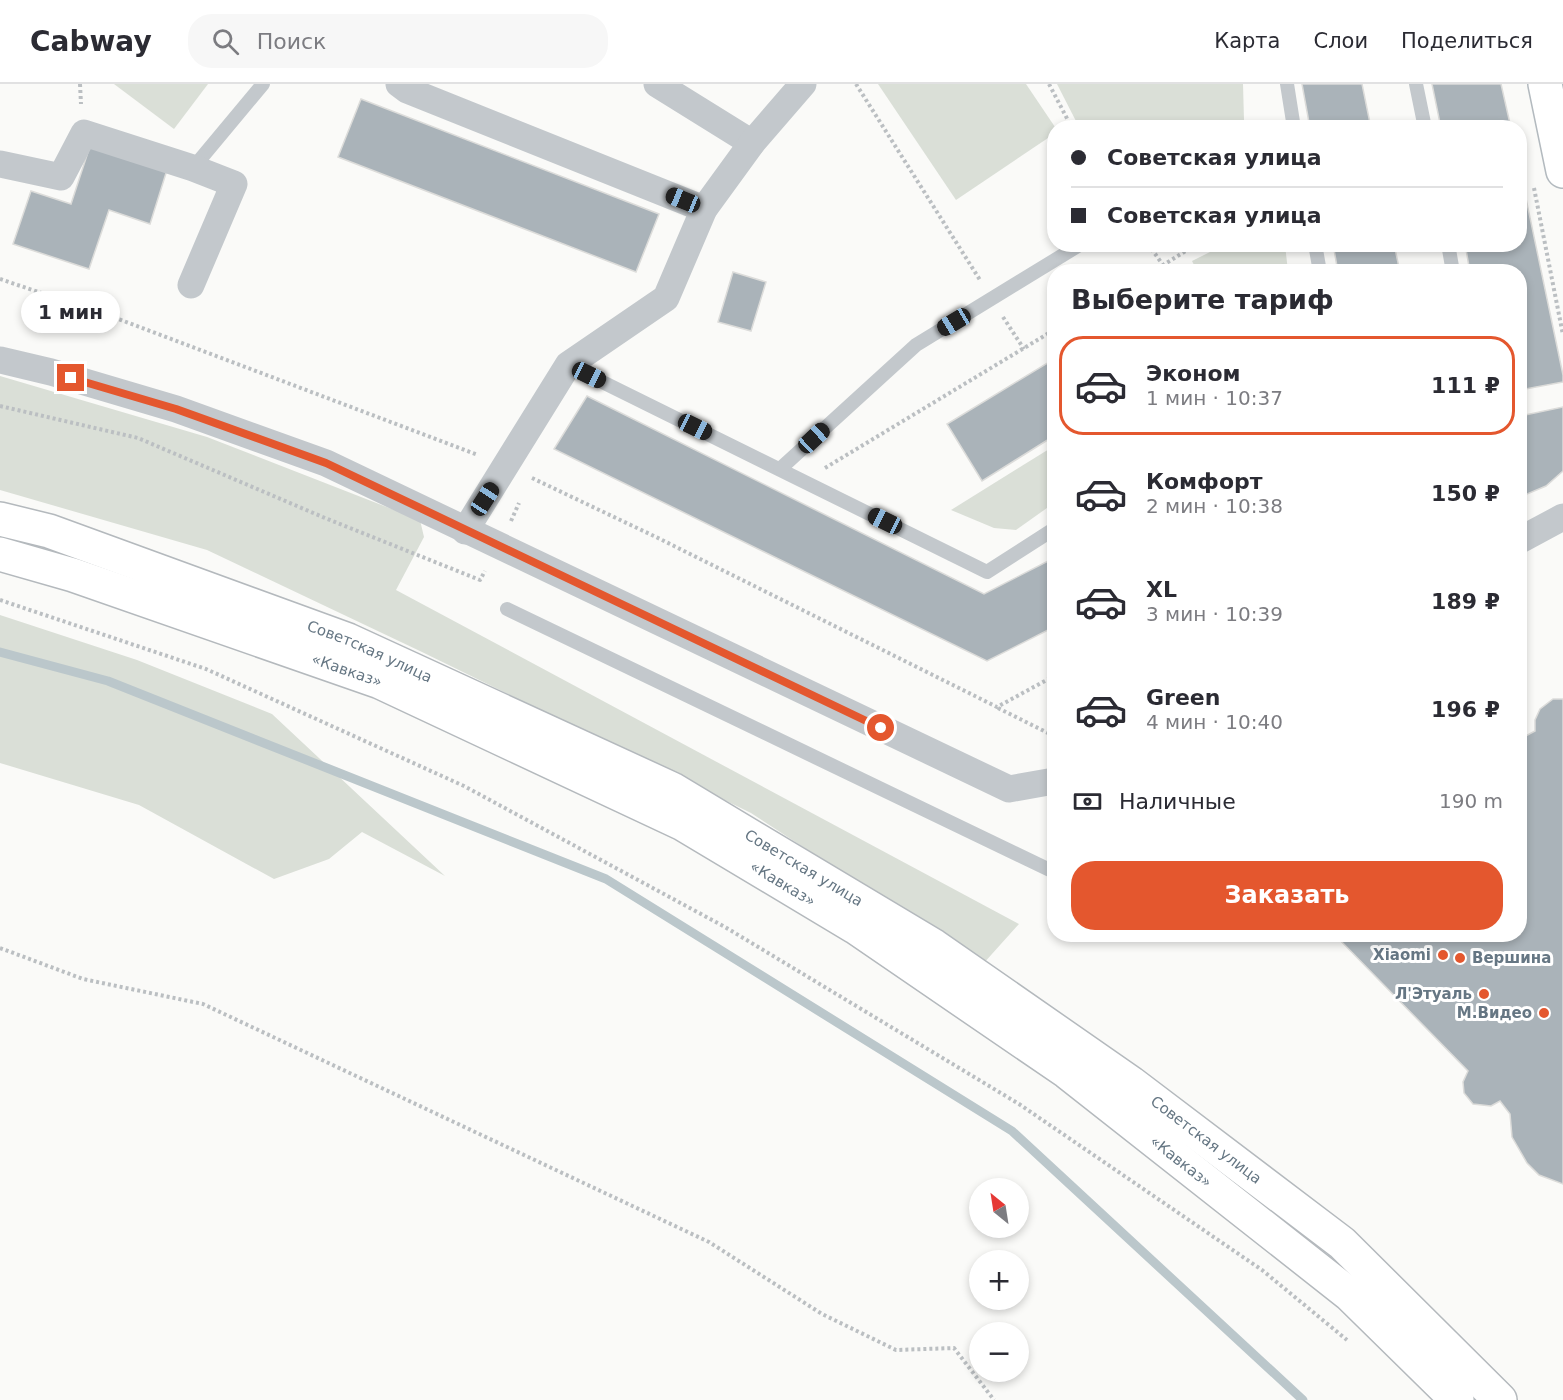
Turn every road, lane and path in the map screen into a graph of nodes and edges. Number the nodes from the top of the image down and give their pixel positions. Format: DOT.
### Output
graph roads {
  1 [pos="263,84"];
  2 [pos="399,84"];
  3 [pos="657,84"];
  4 [pos="803,84"];
  5 [pos="856,84"];
  6 [pos="1049,84"];
  7 [pos="1287,84"];
  8 [pos="1416,84"];
  9 [pos="1545,84"];
  10 [pos="1068,120"];
  11 [pos="1293,120"];
  12 [pos="1423,120"];
  13 [pos="752,143"];
  14 [pos="0,164"];
  15 [pos="194,168"];
  16 [pos="1563,171"];
  17 [pos="1534,187"];
  18 [pos="704,209"];
  19 [pos="1068,252"];
  20 [pos="1184,252"];
  21 [pos="1049,264"];
  22 [pos="1165,264"];
  23 [pos="1047,265"];
  24 [pos="0,279"];
  25 [pos="191,285"];
  26 [pos="992,299"];
  27 [pos="1047,334"];
  28 [pos="1563,335"];
  29 [pos="1023,349"];
  30 [pos="0,360"];
  31 [pos="568,365"];
  32 [pos="0,406"];
  33 [pos="506,466"];
  34 [pos="780,469"];
  35 [pos="804,481"];
  36 [pos="1563,517"];
  37 [pos="0,519"];
  38 [pos="465,531"];
  39 [pos="1047,533"];
  40 [pos="1527,536"];
  41 [pos="0,554"];
  42 [pos="490,563"];
  43 [pos="0,600"];
  44 [pos="507,609"];
  45 [pos="1047,680"];
  46 [pos="998,707"];
  47 [pos="1047,732"];
  48 [pos="1047,782"];
  49 [pos="1047,869"];
  50 [pos="0,948"];
  51 [pos="1354,1347"];
  52 [pos="994,1400"];
  53 [pos="1457,1400"];
  54 [pos="1500,1400"];
  1 -- 15 [label="lane"];
  2 -- 18 [label="street"];
  3 -- 13 [label="street"];
  4 -- 13 [label="street"];
  5 -- 26 [label="path"];
  6 -- 10 [label="path"];
  7 -- 11 [label="lane"];
  8 -- 12 [label="lane"];
  9 -- 16 [label="main road"];
  13 -- 18 [label="street"];
  14 -- 15 [label="street"];
  15 -- 25 [label="street"];
  17 -- 28 [label="path"];
  18 -- 31 [label="street"];
  19 -- 21 [label="lane"];
  20 -- 22 [label="path"];
  23 -- 26 [label="lane"];
  24 -- 33 [label="path"];
  26 -- 29 [label="path"];
  26 -- 34 [label="lane"];
  27 -- 29 [label="path"];
  29 -- 35 [label="path"];
  30 -- 38 [label="street"];
  31 -- 33 [label="street"];
  31 -- 34 [label="lane"];
  32 -- 42 [label="path"];
  33 -- 38 [label="street"];
  33 -- 46 [label="path"];
  34 -- 35 [label="lane"];
  35 -- 39 [label="lane"];
  36 -- 40 [label="street"];
  37 -- 54 [label="main road, Советская улица"];
  38 -- 48 [label="street"];
  41 -- 53 [label="main road, «Кавказ»"];
  43 -- 51 [label="path"];
  44 -- 49 [label="lane"];
  45 -- 46 [label="path"];
  46 -- 47 [label="path"];
  50 -- 52 [label="path"];
}
